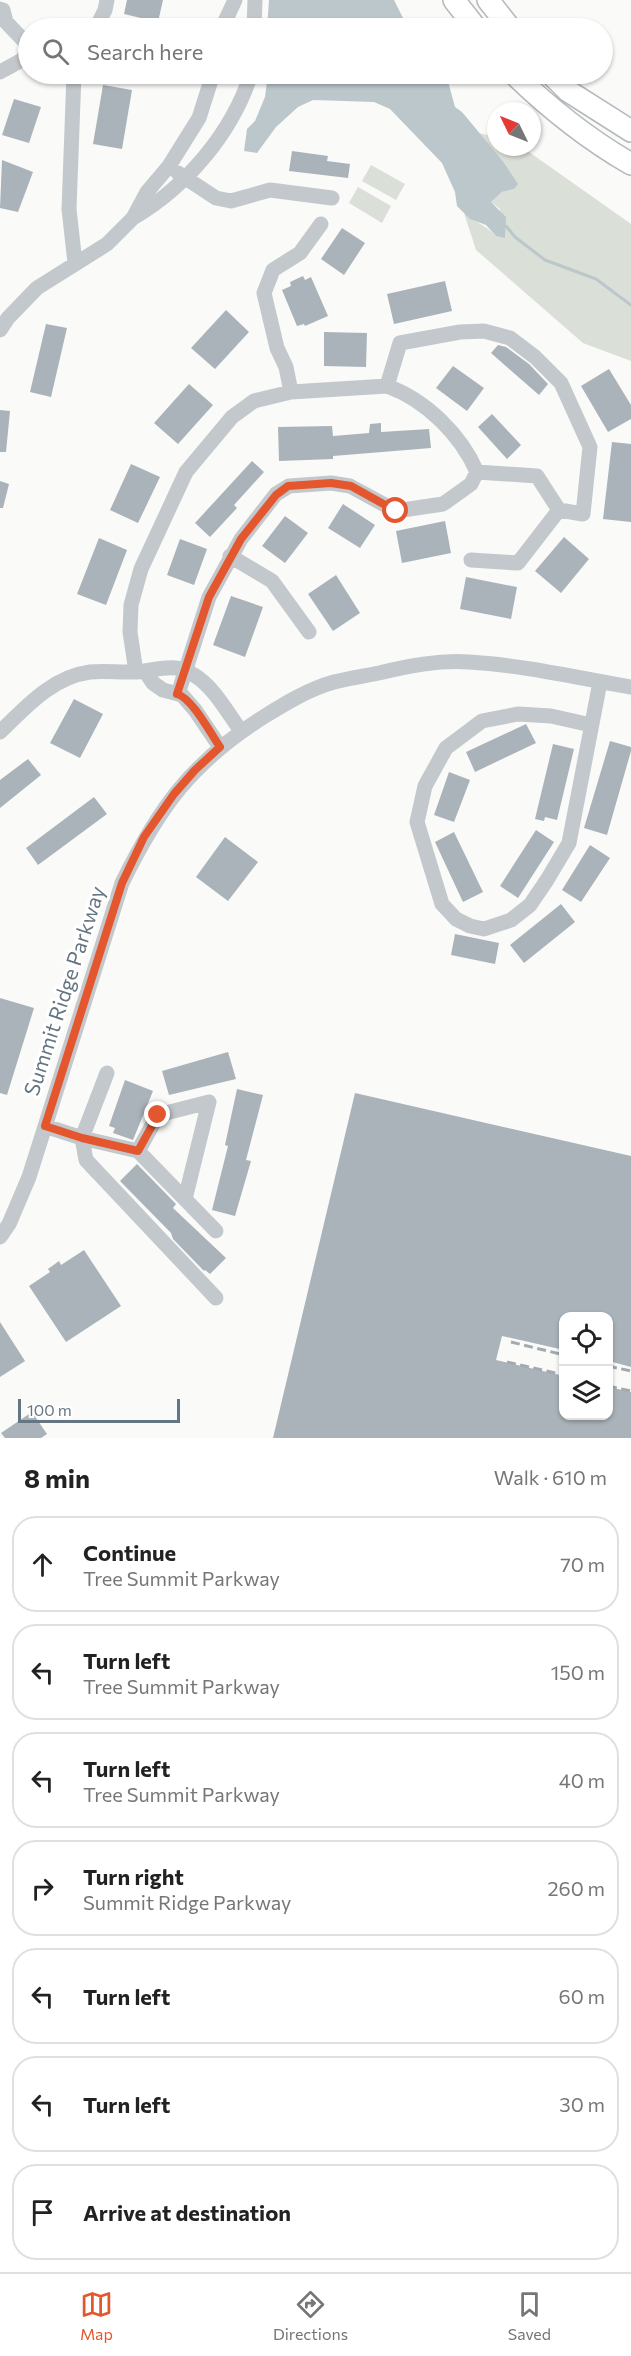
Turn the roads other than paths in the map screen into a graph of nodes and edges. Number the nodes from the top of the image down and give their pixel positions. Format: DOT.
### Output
graph roads {
  1 [pos="107,0"];
  2 [pos="235,0"];
  3 [pos="255,0"];
  4 [pos="454,0"];
  5 [pos="488,0"];
  6 [pos="5,6"];
  7 [pos="100,18"];
  8 [pos="227,18"];
  9 [pos="254,18"];
  10 [pos="468,18"];
  11 [pos="502,18"];
  12 [pos="18,35"];
  13 [pos="18,62"];
  14 [pos="0,72"];
  15 [pos="74,84"];
  16 [pos="210,84"];
  17 [pos="247,84"];
  18 [pos="524,84"];
  19 [pos="562,84"];
  20 [pos="631,131"];
  21 [pos="631,164"];
  22 [pos="169,166"];
  23 [pos="185,178"];
  24 [pos="332,198"];
  25 [pos="133,218"];
  26 [pos="321,224"];
  27 [pos="75,263"];
  28 [pos="0,330"];
  29 [pos="387,386"];
  30 [pos="291,392"];
  31 [pos="477,472"];
  32 [pos="559,510"];
  33 [pos="230,556"];
  34 [pos="471,560"];
  35 [pos="309,632"];
  36 [pos="186,670"];
  37 [pos="140,672"];
  38 [pos="600,682"];
  39 [pos="631,687"];
  40 [pos="177,694"];
  41 [pos="591,725"];
  42 [pos="241,731"];
  43 [pos="0,732"];
  44 [pos="220,747"];
  45 [pos="107,1073"];
  46 [pos="45,1126"];
  47 [pos="82,1138"];
  48 [pos="138,1151"];
  49 [pos="185,1198"];
  50 [pos="216,1231"];
  51 [pos="0,1236"];
  52 [pos="216,1298"];
  1 -- 7 [label="street"];
  2 -- 8 [label="street"];
  3 -- 9 [label="street"];
  4 -- 10 [label="highway"];
  5 -- 11 [label="highway"];
  6 -- 12 [label="street"];
  13 -- 14 [label="street"];
  15 -- 27 [label="street"];
  16 -- 22 [label="street"];
  17 -- 23 [label="street"];
  18 -- 21 [label="highway"];
  19 -- 20 [label="highway"];
  22 -- 23 [label="street"];
  22 -- 25 [label="street"];
  23 -- 24 [label="street"];
  23 -- 25 [label="street"];
  25 -- 27 [label="street"];
  26 -- 30 [label="street"];
  27 -- 28 [label="street"];
  29 -- 30 [label="street"];
  29 -- 31 [label="street"];
  29 -- 32 [label="street"];
  30 -- 37 [label="street"];
  31 -- 32 [label="street"];
  31 -- 33 [label="street"];
  32 -- 34 [label="street"];
  33 -- 35 [label="street"];
  33 -- 36 [label="street"];
  36 -- 37 [label="street"];
  36 -- 40 [label="street"];
  36 -- 42 [label="street"];
  37 -- 40 [label="street"];
  37 -- 43 [label="street"];
  38 -- 39 [label="street, Summit Ridge Parkway"];
  38 -- 41 [label="street"];
  38 -- 42 [label="street, Summit Ridge Parkway"];
  40 -- 44 [label="street"];
  41 -- 41 [label="street"];
  42 -- 44 [label="street, Summit Ridge Parkway"];
  44 -- 46 [label="street, Summit Ridge Parkway"];
  45 -- 47 [label="street"];
  46 -- 47 [label="street"];
  46 -- 51 [label="street, Summit Ridge Parkway"];
  47 -- 48 [label="street"];
  47 -- 52 [label="street"];
  48 -- 49 [label="street"];
  48 -- 49 [label="street"];
  49 -- 50 [label="street"];
}
